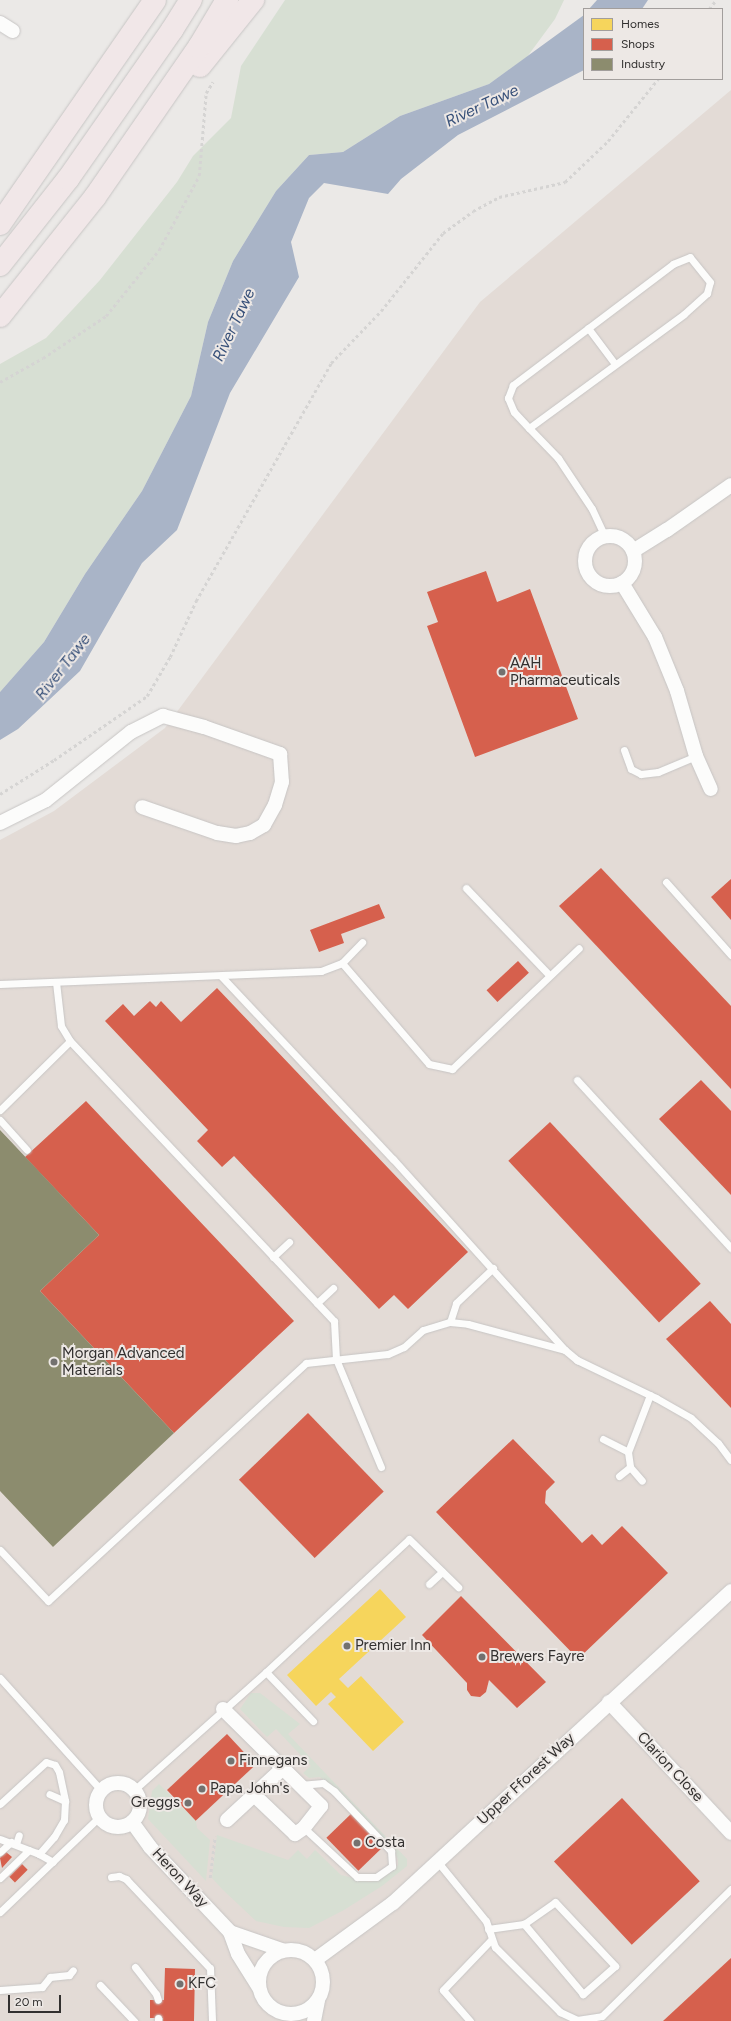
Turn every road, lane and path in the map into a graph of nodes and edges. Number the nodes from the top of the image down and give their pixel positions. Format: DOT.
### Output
graph roads {
  1 [pos="155,0"];
  2 [pos="191,0"];
  3 [pos="227,0"];
  4 [pos="253,0"];
  5 [pos="716,0"];
  6 [pos="710,8"];
  7 [pos="0,23"];
  8 [pos="13,31"];
  9 [pos="214,80"];
  10 [pos="657,80"];
  11 [pos="95,197"];
  12 [pos="0,224"];
  13 [pos="0,265"];
  14 [pos="0,316"];
  15 [pos="588,328"];
  16 [pos="616,364"];
  17 [pos="0,382"];
  18 [pos="529,428"];
  19 [pos="731,485"];
  20 [pos="605,537"];
  21 [pos="633,551"];
  22 [pos="622,583"];
  23 [pos="624,750"];
  24 [pos="696,756"];
  25 [pos="711,789"];
  26 [pos="0,794"];
  27 [pos="142,807"];
  28 [pos="0,823"];
  29 [pos="666,882"];
  30 [pos="466,888"];
  31 [pos="362,942"];
  32 [pos="579,948"];
  33 [pos="731,955"];
  34 [pos="342,963"];
  35 [pos="549,975"];
  36 [pos="221,976"];
  37 [pos="56,982"];
  38 [pos="0,984"];
  39 [pos="70,1041"];
  40 [pos="578,1080"];
  41 [pos="0,1110"];
  42 [pos="0,1120"];
  43 [pos="27,1150"];
  44 [pos="288,1242"];
  45 [pos="731,1248"];
  46 [pos="273,1256"];
  47 [pos="493,1268"];
  48 [pos="333,1288"];
  49 [pos="317,1303"];
  50 [pos="450,1322"];
  51 [pos="565,1350"];
  52 [pos="336,1359"];
  53 [pos="650,1395"];
  54 [pos="603,1439"];
  55 [pos="628,1452"];
  56 [pos="731,1460"];
  57 [pos="630,1466"];
  58 [pos="381,1467"];
  59 [pos="619,1476"];
  60 [pos="642,1481"];
  61 [pos="0,1550"];
  62 [pos="442,1572"];
  63 [pos="429,1584"];
  64 [pos="458,1587"];
  65 [pos="731,1591"];
  66 [pos="266,1672"];
  67 [pos="0,1678"];
  68 [pos="610,1702"];
  69 [pos="223,1709"];
  70 [pos="313,1721"];
  71 [pos="282,1768"];
  72 [pos="300,1785"];
  73 [pos="101,1790"];
  74 [pos="134,1790"];
  75 [pos="49,1794"];
  76 [pos="254,1795"];
  77 [pos="65,1801"];
  78 [pos="0,1804"];
  79 [pos="99,1817"];
  80 [pos="226,1820"];
  81 [pos="132,1822"];
  82 [pos="728,1825"];
  83 [pos="304,1828"];
  84 [pos="19,1835"];
  85 [pos="215,1836"];
  86 [pos="0,1839"];
  87 [pos="14,1843"];
  88 [pos="29,1850"];
  89 [pos="0,1852"];
  90 [pos="39,1854"];
  91 [pos="437,1861"];
  92 [pos="53,1862"];
  93 [pos="111,1877"];
  94 [pos="0,1878"];
  95 [pos="210,1878"];
  96 [pos="731,1890"];
  97 [pos="0,1912"];
  98 [pos="524,1924"];
  99 [pos="488,1929"];
  100 [pos="230,1932"];
  101 [pos="490,1940"];
  102 [pos="282,1950"];
  103 [pos="315,1960"];
  104 [pos="135,1967"];
  105 [pos="73,1970"];
  106 [pos="100,1985"];
  107 [pos="259,1987"];
  108 [pos="0,1990"];
  109 [pos="158,2000"];
  110 [pos="318,2000"];
  111 [pos="269,2005"];
  112 [pos="134,2021"];
  113 [pos="212,2021"];
  114 [pos="274,2021"];
  115 [pos="314,2021"];
  116 [pos="470,2021"];
  1 -- 12 [label="main road"];
  2 -- 13 [label="main road"];
  3 -- 11 [label="main road"];
  4 -- 11 [label="main road"];
  5 -- 6 [label="path"];
  7 -- 8 [label="street"];
  9 -- 17 [label="path"];
  10 -- 26 [label="path"];
  11 -- 14 [label="main road"];
  15 -- 16 [label="lane"];
  15 -- 16 [label="lane"];
  15 -- 18 [label="lane"];
  16 -- 18 [label="lane"];
  18 -- 20 [label="lane"];
  19 -- 21 [label="street"];
  20 -- 21 [label="street"];
  20 -- 22 [label="street"];
  21 -- 22 [label="street"];
  22 -- 24 [label="street"];
  23 -- 24 [label="lane"];
  24 -- 25 [label="street"];
  27 -- 28 [label="street"];
  29 -- 33 [label="lane"];
  30 -- 35 [label="lane"];
  31 -- 34 [label="lane"];
  32 -- 35 [label="lane"];
  34 -- 35 [label="lane"];
  34 -- 36 [label="lane"];
  36 -- 37 [label="lane"];
  36 -- 47 [label="lane"];
  37 -- 38 [label="lane"];
  37 -- 39 [label="lane"];
  39 -- 41 [label="lane"];
  39 -- 46 [label="lane"];
  40 -- 45 [label="lane"];
  42 -- 43 [label="lane"];
  44 -- 46 [label="lane"];
  46 -- 49 [label="lane"];
  47 -- 50 [label="lane"];
  47 -- 51 [label="lane"];
  48 -- 49 [label="lane"];
  49 -- 52 [label="lane"];
  50 -- 51 [label="lane"];
  50 -- 52 [label="lane"];
  51 -- 53 [label="lane"];
  52 -- 58 [label="lane"];
  52 -- 61 [label="lane"];
  53 -- 55 [label="lane"];
  53 -- 56 [label="lane"];
  54 -- 55 [label="lane"];
  55 -- 57 [label="lane"];
  57 -- 59 [label="lane"];
  57 -- 60 [label="lane"];
  62 -- 63 [label="lane"];
  62 -- 64 [label="lane"];
  62 -- 66 [label="lane"];
  65 -- 68 [label="street, Upper Fforest Way"];
  66 -- 69 [label="lane"];
  66 -- 70 [label="lane"];
  67 -- 73 [label="lane"];
  68 -- 82 [label="street, Clarion Close"];
  68 -- 91 [label="street, Upper Fforest Way"];
  69 -- 71 [label="street"];
  69 -- 74 [label="lane"];
  71 -- 72 [label="street"];
  71 -- 76 [label="street"];
  72 -- 83 [label="street"];
  72 -- 83 [label="lane"];
  73 -- 74 [label="street"];
  73 -- 79 [label="street"];
  74 -- 81 [label="street"];
  75 -- 77 [label="lane"];
  76 -- 80 [label="street"];
  76 -- 83 [label="street"];
  77 -- 78 [label="lane"];
  77 -- 90 [label="lane"];
  79 -- 81 [label="street"];
  79 -- 92 [label="lane"];
  81 -- 100 [label="street, Heron Way"];
  84 -- 87 [label="lane"];
  85 -- 95 [label="path"];
  86 -- 87 [label="lane"];
  87 -- 88 [label="lane"];
  87 -- 89 [label="lane"];
  88 -- 90 [label="lane"];
  88 -- 94 [label="lane"];
  90 -- 92 [label="lane"];
  91 -- 99 [label="lane"];
  91 -- 103 [label="street, Upper Fforest Way"];
  92 -- 97 [label="lane"];
  93 -- 113 [label="lane"];
  96 -- 101 [label="lane"];
  98 -- 98 [label="lane"];
  98 -- 99 [label="lane"];
  99 -- 101 [label="lane"];
  100 -- 102 [label="street, Heron Way"];
  100 -- 107 [label="street, Heron Way"];
  101 -- 116 [label="lane"];
  102 -- 103 [label="street"];
  102 -- 107 [label="street"];
  103 -- 110 [label="street"];
  104 -- 109 [label="lane"];
  105 -- 108 [label="lane"];
  106 -- 112 [label="lane"];
  107 -- 111 [label="street"];
  110 -- 111 [label="street"];
  110 -- 115 [label="street"];
  111 -- 114 [label="street"];
}
